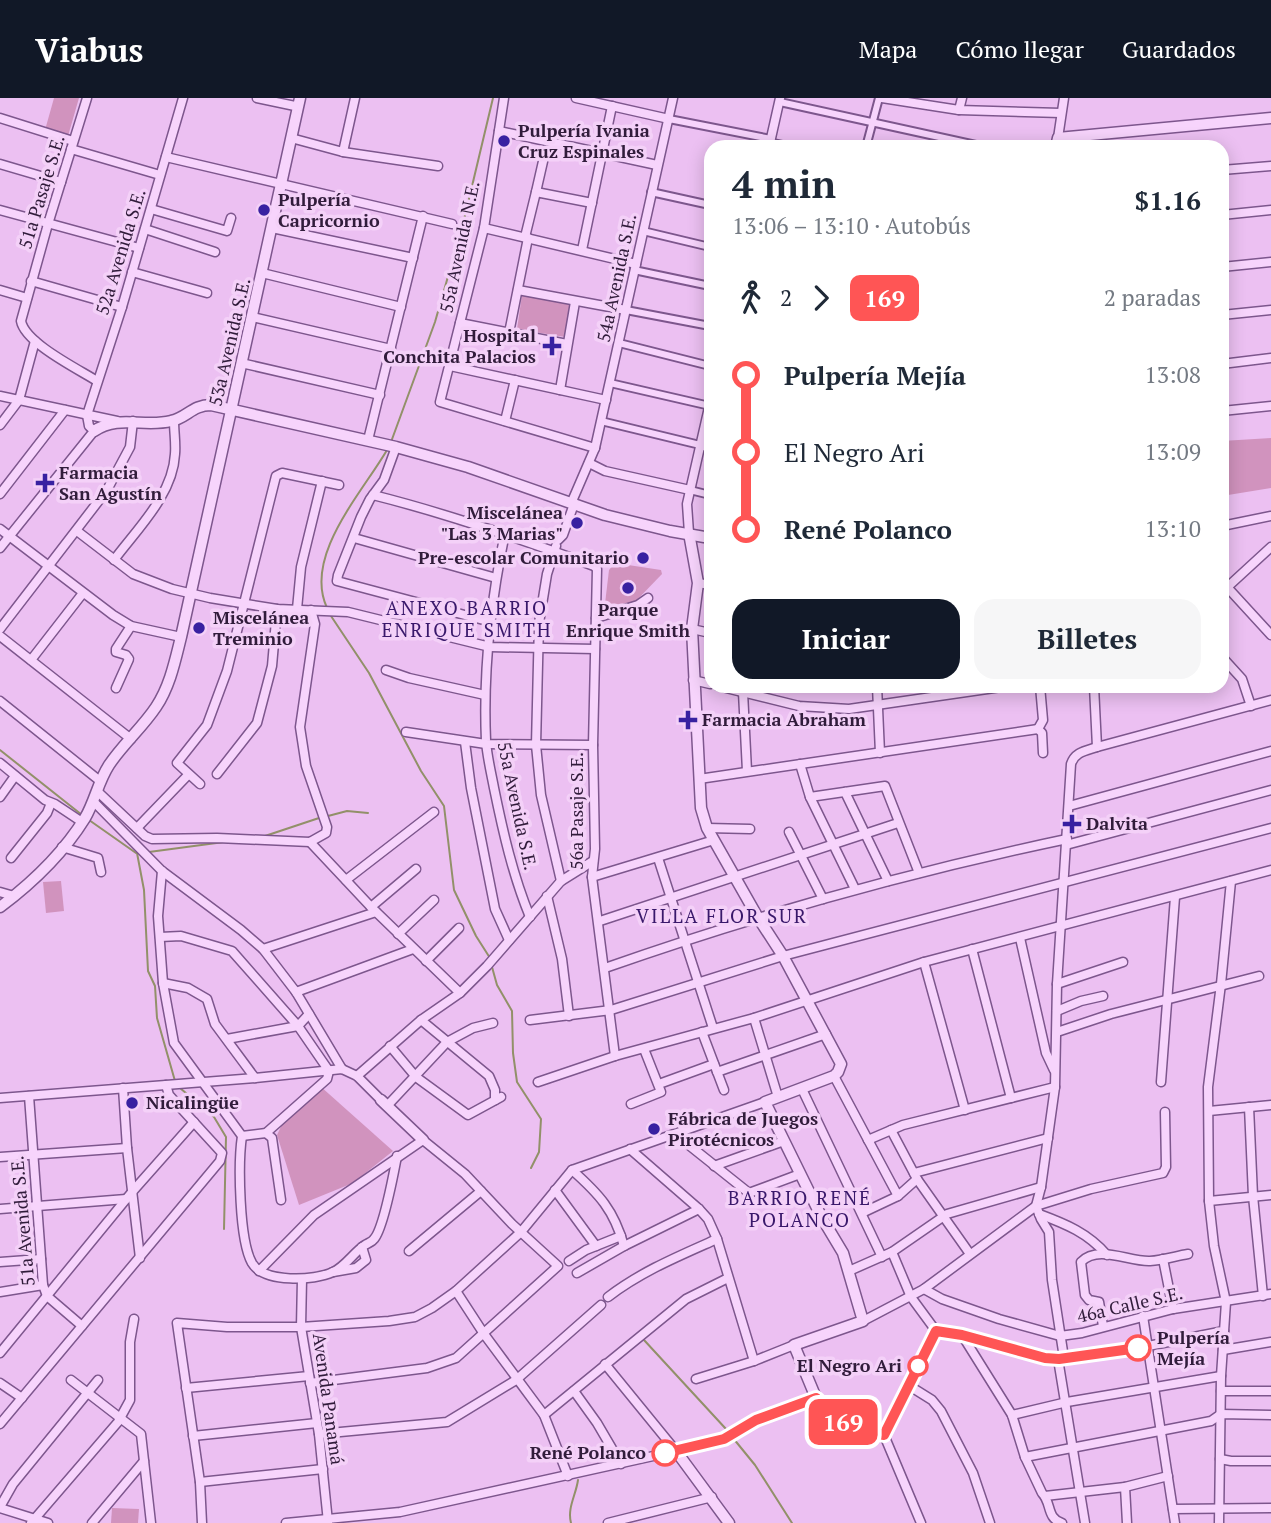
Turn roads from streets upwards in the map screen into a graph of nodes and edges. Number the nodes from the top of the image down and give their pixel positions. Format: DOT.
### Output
graph roads {
  1 [pos="87,98"];
  2 [pos="183,98"];
  3 [pos="257,98"];
  4 [pos="355,98"];
  5 [pos="504,98"];
  6 [pos="576,98"];
  7 [pos="673,98"];
  8 [pos="880,98"];
  9 [pos="962,98"];
  10 [pos="1064,98"];
  11 [pos="780,100"];
  12 [pos="907,100"];
  13 [pos="298,102"];
  14 [pos="612,106"];
  15 [pos="959,110"];
  16 [pos="1062,113"];
  17 [pos="0,118"];
  18 [pos="1271,118"];
  19 [pos="668,119"];
  20 [pos="873,122"];
  21 [pos="499,131"];
  22 [pos="291,138"];
  23 [pos="757,140"];
  24 [pos="771,140"];
  25 [pos="868,140"];
  26 [pos="954,140"];
  27 [pos="1057,140"];
  28 [pos="1075,140"];
  29 [pos="72,145"];
  30 [pos="343,152"];
  31 [pos="603,153"];
  32 [pos="544,156"];
  33 [pos="166,157"];
  34 [pos="0,164"];
  35 [pos="657,165"];
  36 [pos="438,166"];
  37 [pos="1271,166"];
  38 [pos="1229,169"];
  39 [pos="160,175"];
  40 [pos="61,182"];
  41 [pos="281,183"];
  42 [pos="536,192"];
  43 [pos="651,192"];
  44 [pos="592,203"];
  45 [pos="704,204"];
  46 [pos="151,209"];
  47 [pos="0,210"];
  48 [pos="1271,210"];
  49 [pos="1229,214"];
  50 [pos="423,216"];
  51 [pos="231,218"];
  52 [pos="452,223"];
  53 [pos="48,224"];
  54 [pos="272,228"];
  55 [pos="484,228"];
  56 [pos="145,229"];
  57 [pos="643,231"];
  58 [pos="526,238"];
  59 [pos="704,246"];
  60 [pos="139,248"];
  61 [pos="582,250"];
  62 [pos="215,252"];
  63 [pos="412,258"];
  64 [pos="1271,262"];
  65 [pos="1229,266"];
  66 [pos="635,267"];
  67 [pos="132,272"];
  68 [pos="262,273"];
  69 [pos="31,281"];
  70 [pos="704,284"];
  71 [pos="0,290"];
  72 [pos="518,290"];
  73 [pos="207,293"];
  74 [pos="27,298"];
  75 [pos="575,302"];
  76 [pos="122,307"];
  77 [pos="401,307"];
  78 [pos="626,310"];
  79 [pos="1271,310"];
  80 [pos="1229,314"];
  81 [pos="252,317"];
  82 [pos="460,323"];
  83 [pos="704,325"];
  84 [pos="509,333"];
  85 [pos="35,341"];
  86 [pos="619,343"];
  87 [pos="567,344"];
  88 [pos="391,349"];
  89 [pos="1271,358"];
  90 [pos="241,363"];
  91 [pos="1229,363"];
  92 [pos="704,364"];
  93 [pos="450,366"];
  94 [pos="515,380"];
  95 [pos="97,381"];
  96 [pos="610,383"];
  97 [pos="560,390"];
  98 [pos="380,395"];
  99 [pos="0,396"];
  100 [pos="19,400"];
  101 [pos="606,400"];
  102 [pos="704,404"];
  103 [pos="1271,406"];
  104 [pos="230,409"];
  105 [pos="65,410"];
  106 [pos="1229,410"];
  107 [pos="87,415"];
  108 [pos="118,421"];
  109 [pos="133,421"];
  110 [pos="174,421"];
  111 [pos="505,421"];
  112 [pos="601,421"];
  113 [pos="0,425"];
  114 [pos="704,429"];
  115 [pos="94,431"];
  116 [pos="368,440"];
  117 [pos="700,445"];
  118 [pos="392,446"];
  119 [pos="704,446"];
  120 [pos="595,448"];
  121 [pos="589,463"];
  122 [pos="322,481"];
  123 [pos="340,485"];
  124 [pos="690,490"];
  125 [pos="0,494"];
  126 [pos="704,494"];
  127 [pos="373,495"];
  128 [pos="572,502"];
  129 [pos="1271,516"];
  130 [pos="1229,525"];
  131 [pos="0,529"];
  132 [pos="77,531"];
  133 [pos="505,533"];
  134 [pos="689,533"];
  135 [pos="704,536"];
  136 [pos="9,537"];
  137 [pos="354,538"];
  138 [pos="1271,547"];
  139 [pos="0,548"];
  140 [pos="555,551"];
  141 [pos="114,560"];
  142 [pos="50,565"];
  143 [pos="496,578"];
  144 [pos="698,583"];
  145 [pos="704,584"];
  146 [pos="1229,585"];
  147 [pos="83,593"];
  148 [pos="190,593"];
  149 [pos="1229,594"];
  150 [pos="648,598"];
  151 [pos="244,603"];
  152 [pos="277,609"];
  153 [pos="297,609"];
  154 [pos="313,610"];
  155 [pos="596,618"];
  156 [pos="491,622"];
  157 [pos="131,626"];
  158 [pos="1269,628"];
  159 [pos="0,629"];
  160 [pos="692,629"];
  161 [pos="704,632"];
  162 [pos="0,636"];
  163 [pos="181,637"];
  164 [pos="490,647"];
  165 [pos="538,649"];
  166 [pos="594,649"];
  167 [pos="31,660"];
  168 [pos="1229,665"];
  169 [pos="386,670"];
  170 [pos="693,680"];
  171 [pos="704,683"];
  172 [pos="116,688"];
  173 [pos="743,693"];
  174 [pos="747,693"];
  175 [pos="877,693"];
  176 [pos="962,693"];
  177 [pos="1041,693"];
  178 [pos="1094,693"];
  179 [pos="485,695"];
  180 [pos="1271,700"];
  181 [pos="0,701"];
  182 [pos="1251,705"];
  183 [pos="878,706"];
  184 [pos="1038,729"];
  185 [pos="406,732"];
  186 [pos="131,739"];
  187 [pos="465,742"];
  188 [pos="486,744"];
  189 [pos="536,745"];
  190 [pos="593,745"];
  191 [pos="1097,747"];
  192 [pos="1271,751"];
  193 [pos="880,753"];
  194 [pos="1043,753"];
  195 [pos="0,763"];
  196 [pos="800,764"];
  197 [pos="747,771"];
  198 [pos="217,774"];
  199 [pos="188,775"];
  200 [pos="15,776"];
  201 [pos="699,779"];
  202 [pos="200,784"];
  203 [pos="98,786"];
  204 [pos="1271,790"];
  205 [pos="845,792"];
  206 [pos="0,797"];
  207 [pos="810,797"];
  208 [pos="94,802"];
  209 [pos="51,803"];
  210 [pos="1069,806"];
  211 [pos="434,812"];
  212 [pos="84,820"];
  213 [pos="898,823"];
  214 [pos="137,828"];
  215 [pos="707,828"];
  216 [pos="1271,828"];
  217 [pos="750,829"];
  218 [pos="789,832"];
  219 [pos="865,834"];
  220 [pos="714,840"];
  221 [pos="310,842"];
  222 [pos="1067,842"];
  223 [pos="833,845"];
  224 [pos="62,847"];
  225 [pos="801,856"];
  226 [pos="11,858"];
  227 [pos="658,858"];
  228 [pos="593,861"];
  229 [pos="416,869"];
  230 [pos="1271,870"];
  231 [pos="162,871"];
  232 [pos="101,872"];
  233 [pos="919,873"];
  234 [pos="592,877"];
  235 [pos="735,877"];
  236 [pos="346,880"];
  237 [pos="561,881"];
  238 [pos="888,881"];
  239 [pos="1230,881"];
  240 [pos="1063,883"];
  241 [pos="855,889"];
  242 [pos="0,892"];
  243 [pos="14,896"];
  244 [pos="547,896"];
  245 [pos="1175,897"];
  246 [pos="672,898"];
  247 [pos="823,899"];
  248 [pos="434,900"];
  249 [pos="0,906"];
  250 [pos="373,910"];
  251 [pos="757,916"];
  252 [pos="530,917"];
  253 [pos="600,921"];
  254 [pos="459,928"];
  255 [pos="1060,928"];
  256 [pos="398,934"];
  257 [pos="160,937"];
  258 [pos="1020,938"];
  259 [pos="509,940"];
  260 [pos="685,940"];
  261 [pos="263,949"];
  262 [pos="413,949"];
  263 [pos="972,950"];
  264 [pos="783,956"];
  265 [pos="426,961"];
  266 [pos="924,962"];
  267 [pos="1123,962"];
  268 [pos="605,968"];
  269 [pos="1259,976"];
  270 [pos="698,982"];
  271 [pos="163,983"];
  272 [pos="1057,984"];
  273 [pos="1221,984"];
  274 [pos="296,992"];
  275 [pos="460,993"];
  276 [pos="1103,996"];
  277 [pos="1168,999"];
  278 [pos="807,1000"];
  279 [pos="611,1010"];
  280 [pos="1057,1011"];
  281 [pos="309,1014"];
  282 [pos="569,1016"];
  283 [pos="754,1018"];
  284 [pos="421,1020"];
  285 [pos="530,1020"];
  286 [pos="493,1023"];
  287 [pos="298,1026"];
  288 [pos="713,1028"];
  289 [pos="702,1032"];
  290 [pos="1057,1032"];
  291 [pos="826,1034"];
  292 [pos="227,1039"];
  293 [pos="447,1042"];
  294 [pos="390,1046"];
  295 [pos="644,1049"];
  296 [pos="615,1056"];
  297 [pos="766,1056"];
  298 [pos="715,1068"];
  299 [pos="342,1069"];
  300 [pos="329,1071"];
  301 [pos="837,1072"];
  302 [pos="1055,1072"];
  303 [pos="357,1076"];
  304 [pos="416,1077"];
  305 [pos="255,1078"];
  306 [pos="538,1082"];
  307 [pos="1161,1082"];
  308 [pos="203,1083"];
  309 [pos="659,1084"];
  310 [pos="174,1085"];
  311 [pos="1055,1087"];
  312 [pos="123,1088"];
  313 [pos="803,1089"];
  314 [pos="724,1090"];
  315 [pos="29,1096"];
  316 [pos="778,1097"];
  317 [pos="0,1098"];
  318 [pos="1011,1098"];
  319 [pos="765,1102"];
  320 [pos="384,1103"];
  321 [pos="631,1104"];
  322 [pos="1271,1105"];
  323 [pos="1250,1107"];
  324 [pos="965,1110"];
  325 [pos="1209,1111"];
  326 [pos="1165,1112"];
  327 [pos="194,1122"];
  328 [pos="891,1130"];
  329 [pos="266,1133"];
  330 [pos="675,1134"];
  331 [pos="242,1136"];
  332 [pos="1048,1138"];
  333 [pos="423,1140"];
  334 [pos="868,1140"];
  335 [pos="784,1141"];
  336 [pos="127,1148"];
  337 [pos="629,1149"];
  338 [pos="33,1154"];
  339 [pos="397,1156"];
  340 [pos="0,1157"];
  341 [pos="714,1166"];
  342 [pos="572,1170"];
  343 [pos="800,1174"];
  344 [pos="915,1176"];
  345 [pos="1041,1187"];
  346 [pos="555,1189"];
  347 [pos="481,1191"];
  348 [pos="1271,1195"];
  349 [pos="129,1196"];
  350 [pos="898,1196"];
  351 [pos="1253,1196"];
  352 [pos="281,1200"];
  353 [pos="1209,1201"];
  354 [pos="37,1205"];
  355 [pos="0,1209"];
  356 [pos="699,1209"];
  357 [pos="1037,1210"];
  358 [pos="862,1213"];
  359 [pos="945,1215"];
  360 [pos="521,1232"];
  361 [pos="621,1236"];
  362 [pos="717,1239"];
  363 [pos="596,1246"];
  364 [pos="624,1246"];
  365 [pos="362,1247"];
  366 [pos="408,1251"];
  367 [pos="892,1252"];
  368 [pos="970,1254"];
  369 [pos="1188,1254"];
  370 [pos="1107,1255"];
  371 [pos="882,1257"];
  372 [pos="140,1258"];
  373 [pos="41,1259"];
  374 [pos="1163,1259"];
  375 [pos="569,1261"];
  376 [pos="0,1262"];
  377 [pos="259,1271"];
  378 [pos="849,1271"];
  379 [pos="333,1272"];
  380 [pos="577,1273"];
  381 [pos="728,1278"];
  382 [pos="302,1279"];
  383 [pos="43,1285"];
  384 [pos="924,1289"];
  385 [pos="456,1291"];
  386 [pos="0,1292"];
  387 [pos="1267,1295"];
  388 [pos="47,1296"];
  389 [pos="608,1297"];
  390 [pos="911,1297"];
  391 [pos="1226,1302"];
  392 [pos="601,1305"];
  393 [pos="1173,1309"];
  394 [pos="1143,1316"];
  395 [pos="134,1319"];
  396 [pos="863,1321"];
  397 [pos="82,1326"];
  398 [pos="1103,1326"];
  399 [pos="301,1327"];
  400 [pos="936,1331"];
  401 [pos="1224,1331"];
  402 [pos="484,1334"];
  403 [pos="962,1335"];
  404 [pos="1060,1336"];
  405 [pos="1271,1342"];
  406 [pos="794,1345"];
  407 [pos="1148,1346"];
  408 [pos="1223,1350"];
  409 [pos="0,1353"];
  410 [pos="1061,1359"];
  411 [pos="754,1361"];
  412 [pos="605,1364"];
  413 [pos="1221,1376"];
  414 [pos="310,1379"];
  415 [pos="696,1379"];
  416 [pos="71,1380"];
  417 [pos="98,1380"];
  418 [pos="516,1380"];
  419 [pos="0,1383"];
  420 [pos="908,1385"];
  421 [pos="1154,1386"];
  422 [pos="186,1388"];
  423 [pos="574,1391"];
  424 [pos="1221,1391"];
  425 [pos="1271,1391"];
  426 [pos="88,1393"];
  427 [pos="22,1398"];
  428 [pos="816,1398"];
  429 [pos="1067,1402"];
  430 [pos="1221,1413"];
  431 [pos="544,1415"];
  432 [pos="1013,1415"];
  433 [pos="1271,1415"];
  434 [pos="120,1418"];
  435 [pos="317,1423"];
  436 [pos="0,1424"];
  437 [pos="1160,1430"];
  438 [pos="319,1434"];
  439 [pos="884,1435"];
  440 [pos="193,1436"];
  441 [pos="1073,1447"];
  442 [pos="676,1451"];
  443 [pos="1025,1457"];
  444 [pos="1220,1458"];
  445 [pos="145,1461"];
  446 [pos="1271,1461"];
  447 [pos="621,1464"];
  448 [pos="323,1469"];
  449 [pos="568,1476"];
  450 [pos="1168,1476"];
  451 [pos="200,1482"];
  452 [pos="1125,1487"];
  453 [pos="1081,1493"];
  454 [pos="1045,1496"];
  455 [pos="712,1497"];
  456 [pos="0,1508"];
  457 [pos="1271,1508"];
  458 [pos="1173,1509"];
  459 [pos="1219,1509"];
  460 [pos="34,1520"];
  461 [pos="328,1521"];
  462 [pos="48,1523"];
  463 [pos="92,1523"];
  464 [pos="151,1523"];
  465 [pos="202,1523"];
  466 [pos="286,1523"];
  467 [pos="608,1523"];
  468 [pos="729,1523"];
  469 [pos="921,1523"];
  470 [pos="990,1523"];
  471 [pos="1062,1523"];
  472 [pos="1085,1523"];
  473 [pos="1127,1523"];
  474 [pos="1175,1523"];
  475 [pos="1219,1523"];
  1 -- 29 [label="street, 51a Pasaje S.E."];
  2 -- 33 [label="street, 52a Avenida S.E."];
  3 -- 13 [label="street"];
  4 -- 30 [label="street"];
  5 -- 21 [label="street, 55a Avenida N.E."];
  6 -- 14 [label="street"];
  7 -- 19 [label="street, 54a Avenida S.E."];
  8 -- 12 [label="street"];
  8 -- 20 [label="street"];
  9 -- 15 [label="street"];
  10 -- 16 [label="street"];
  11 -- 20 [label="street"];
  11 -- 24 [label="street"];
  12 -- 15 [label="street"];
  13 -- 22 [label="street, 53a Avenida S.E."];
  14 -- 19 [label="street"];
  14 -- 31 [label="street"];
  15 -- 16 [label="street"];
  16 -- 27 [label="street"];
  17 -- 29 [label="street"];
  18 -- 28 [label="street"];
  19 -- 23 [label="street"];
  19 -- 35 [label="street, 54a Avenida S.E."];
  20 -- 25 [label="street"];
  20 -- 26 [label="street"];
  21 -- 31 [label="street"];
  21 -- 55 [label="street, 55a Avenida N.E."];
  22 -- 30 [label="street"];
  22 -- 41 [label="street, 53a Avenida S.E."];
  29 -- 39 [label="street"];
  29 -- 40 [label="street, 51a Pasaje S.E."];
  30 -- 36 [label="street"];
  31 -- 35 [label="street"];
  31 -- 44 [label="street"];
  32 -- 42 [label="street"];
  33 -- 39 [label="street, 52a Avenida S.E."];
  33 -- 41 [label="street"];
  34 -- 40 [label="street"];
  35 -- 43 [label="street, 54a Avenida S.E."];
  37 -- 38 [label="street"];
  39 -- 46 [label="street, 52a Avenida S.E."];
  40 -- 53 [label="street, 51a Pasaje S.E."];
  41 -- 50 [label="street"];
  41 -- 54 [label="street, 53a Avenida S.E."];
  42 -- 44 [label="street"];
  42 -- 58 [label="street"];
  43 -- 45 [label="street"];
  43 -- 57 [label="street, 54a Avenida S.E."];
  44 -- 61 [label="street"];
  46 -- 51 [label="street"];
  46 -- 56 [label="street, 52a Avenida S.E."];
  47 -- 53 [label="street"];
  48 -- 49 [label="street"];
  50 -- 52 [label="street"];
  50 -- 63 [label="street"];
  53 -- 60 [label="street"];
  53 -- 69 [label="street, 51a Pasaje S.E."];
  54 -- 63 [label="street"];
  54 -- 68 [label="street, 53a Avenida S.E."];
  55 -- 58 [label="street"];
  55 -- 82 [label="street, 55a Avenida N.E."];
  56 -- 60 [label="street, 52a Avenida S.E."];
  56 -- 62 [label="street"];
  57 -- 59 [label="street"];
  57 -- 66 [label="street, 54a Avenida S.E."];
  58 -- 61 [label="street"];
  58 -- 72 [label="street"];
  60 -- 67 [label="street, 52a Avenida S.E."];
  61 -- 66 [label="street"];
  63 -- 77 [label="street"];
  64 -- 65 [label="street"];
  66 -- 70 [label="street"];
  66 -- 78 [label="street, 54a Avenida S.E."];
  67 -- 73 [label="street"];
  67 -- 76 [label="street, 52a Avenida S.E."];
  68 -- 77 [label="street"];
  68 -- 81 [label="street, 53a Avenida S.E."];
  69 -- 74 [label="street, 51a Pasaje S.E."];
  69 -- 76 [label="street"];
  71 -- 74 [label="street"];
  72 -- 75 [label="street"];
  72 -- 84 [label="street"];
  74 -- 85 [label="street, 51a Pasaje S.E."];
  75 -- 78 [label="street"];
  75 -- 87 [label="street"];
  76 -- 95 [label="street, 52a Avenida S.E."];
  77 -- 88 [label="street"];
  78 -- 83 [label="street"];
  78 -- 86 [label="street, 54a Avenida S.E."];
  79 -- 80 [label="street"];
  81 -- 88 [label="street"];
  81 -- 90 [label="street, 53a Avenida S.E."];
  82 -- 84 [label="street"];
  82 -- 93 [label="street, 55a Avenida N.E."];
  84 -- 87 [label="street"];
  85 -- 95 [label="street"];
  85 -- 100 [label="street"];
  86 -- 92 [label="street"];
  86 -- 96 [label="street, 54a Avenida S.E."];
  87 -- 97 [label="street"];
  88 -- 98 [label="street"];
  89 -- 91 [label="street"];
  90 -- 98 [label="street"];
  90 -- 104 [label="street, 53a Avenida S.E."];
  93 -- 94 [label="street"];
  93 -- 111 [label="street, 55a Avenida N.E."];
  94 -- 97 [label="street"];
  94 -- 111 [label="street"];
  95 -- 107 [label="street, 52a Avenida S.E."];
  96 -- 101 [label="street, 54a Avenida S.E."];
  96 -- 102 [label="street"];
  97 -- 101 [label="street"];
  98 -- 116 [label="street"];
  99 -- 100 [label="street"];
  100 -- 105 [label="street"];
  100 -- 113 [label="street"];
  101 -- 112 [label="street, 54a Avenida S.E."];
  103 -- 106 [label="street"];
  104 -- 110 [label="street"];
  104 -- 116 [label="street"];
  104 -- 148 [label="street, 53a Avenida S.E."];
  105 -- 107 [label="street"];
  105 -- 125 [label="street"];
  107 -- 108 [label="street"];
  107 -- 115 [label="street"];
  108 -- 109 [label="street"];
  108 -- 115 [label="street"];
  109 -- 110 [label="street"];
  109 -- 132 [label="street"];
  110 -- 141 [label="street"];
  111 -- 120 [label="street"];
  112 -- 117 [label="street"];
  112 -- 120 [label="street, 54a Avenida S.E."];
  114 -- 117 [label="street"];
  115 -- 136 [label="street"];
  116 -- 118 [label="street"];
  117 -- 119 [label="street"];
  117 -- 124 [label="street"];
  118 -- 127 [label="street"];
  118 -- 128 [label="street"];
  120 -- 121 [label="street, 54a Avenida S.E."];
  121 -- 124 [label="street"];
  121 -- 128 [label="street, 54a Avenida S.E."];
  122 -- 123 [label="street"];
  122 -- 151 [label="street"];
  122 -- 153 [label="street"];
  124 -- 126 [label="street"];
  124 -- 134 [label="street"];
  127 -- 133 [label="street"];
  127 -- 137 [label="street"];
  128 -- 134 [label="street"];
  128 -- 140 [label="street, 54a Avenida S.E."];
  129 -- 130 [label="street"];
  131 -- 136 [label="street"];
  132 -- 141 [label="street"];
  132 -- 142 [label="street"];
  133 -- 140 [label="street"];
  133 -- 143 [label="street, 55a Avenida S.E."];
  134 -- 135 [label="street"];
  134 -- 144 [label="street"];
  136 -- 139 [label="street"];
  136 -- 142 [label="street"];
  137 -- 143 [label="street"];
  137 -- 156 [label="street"];
  138 -- 146 [label="street"];
  140 -- 155 [label="street, 56a Pasaje S.E."];
  140 -- 165 [label="street, 54a Avenida S.E."];
  141 -- 148 [label="street"];
  142 -- 147 [label="street"];
  142 -- 159 [label="street"];
  143 -- 156 [label="street, 55a Avenida S.E."];
  144 -- 145 [label="street"];
  144 -- 160 [label="street"];
  147 -- 157 [label="street"];
  147 -- 167 [label="street"];
  148 -- 151 [label="street"];
  148 -- 163 [label="street, 53a Avenida S.E."];
  149 -- 158 [label="street"];
  150 -- 155 [label="street"];
  151 -- 152 [label="street"];
  151 -- 199 [label="street"];
  152 -- 153 [label="street"];
  152 -- 198 [label="street"];
  153 -- 154 [label="street"];
  154 -- 164 [label="street"];
  154 -- 221 [label="street"];
  155 -- 166 [label="street, 56a Pasaje S.E."];
  156 -- 164 [label="street, 55a Avenida S.E."];
  157 -- 163 [label="street"];
  157 -- 172 [label="street"];
  160 -- 161 [label="street"];
  160 -- 170 [label="street"];
  162 -- 167 [label="street"];
  163 -- 186 [label="street, 53a Avenida S.E."];
  164 -- 165 [label="street"];
  164 -- 179 [label="street, 55a Avenida S.E."];
  165 -- 166 [label="street"];
  165 -- 189 [label="street, 54a Avenida S.E."];
  166 -- 190 [label="street, 56a Pasaje S.E."];
  167 -- 186 [label="street"];
  168 -- 182 [label="street"];
  169 -- 179 [label="street"];
  170 -- 171 [label="street"];
  170 -- 201 [label="street"];
  173 -- 197 [label="street"];
  174 -- 183 [label="street"];
  175 -- 183 [label="street"];
  176 -- 183 [label="street"];
  177 -- 184 [label="street"];
  178 -- 191 [label="street"];
  179 -- 188 [label="street, 55a Avenida S.E."];
  180 -- 182 [label="street"];
  181 -- 203 [label="street"];
  182 -- 191 [label="street"];
  183 -- 193 [label="street"];
  184 -- 193 [label="street"];
  184 -- 194 [label="street"];
  185 -- 187 [label="street"];
  186 -- 203 [label="street, 53a Avenida S.E."];
  187 -- 188 [label="street"];
  187 -- 259 [label="street"];
  188 -- 189 [label="street"];
  188 -- 252 [label="street, 55a Avenida S.E."];
  189 -- 190 [label="street"];
  189 -- 237 [label="street, 54a Avenida S.E."];
  190 -- 228 [label="street, 56a Pasaje S.E."];
  191 -- 210 [label="street"];
  192 -- 210 [label="street"];
  193 -- 196 [label="street"];
  195 -- 200 [label="street"];
  196 -- 197 [label="street"];
  196 -- 207 [label="street"];
  197 -- 201 [label="street"];
  199 -- 202 [label="street"];
  199 -- 214 [label="street"];
  200 -- 206 [label="street"];
  200 -- 209 [label="street"];
  201 -- 215 [label="street"];
  203 -- 208 [label="street, 53a Avenida S.E."];
  203 -- 214 [label="street"];
  204 -- 222 [label="street"];
  205 -- 207 [label="street"];
  205 -- 213 [label="street"];
  205 -- 219 [label="street"];
  207 -- 223 [label="street"];
  208 -- 212 [label="street, 53a Avenida S.E."];
  208 -- 231 [label="street"];
  209 -- 212 [label="street"];
  209 -- 226 [label="street"];
  210 -- 222 [label="street"];
  211 -- 236 [label="street"];
  212 -- 224 [label="street, 53a Avenida S.E."];
  213 -- 219 [label="street"];
  213 -- 233 [label="street"];
  214 -- 221 [label="street"];
  215 -- 217 [label="street"];
  215 -- 220 [label="street"];
  216 -- 240 [label="street"];
  218 -- 225 [label="street"];
  219 -- 223 [label="street"];
  219 -- 238 [label="street"];
  220 -- 227 [label="street"];
  220 -- 235 [label="street"];
  221 -- 236 [label="street"];
  222 -- 233 [label="street"];
  222 -- 240 [label="street"];
  223 -- 225 [label="street"];
  223 -- 241 [label="street"];
  224 -- 232 [label="street"];
  224 -- 243 [label="street, 53a Avenida S.E."];
  225 -- 235 [label="street"];
  225 -- 247 [label="street"];
  227 -- 234 [label="street"];
  227 -- 246 [label="street"];
  228 -- 234 [label="street, 56a Pasaje S.E."];
  228 -- 237 [label="street"];
  229 -- 250 [label="street"];
  230 -- 239 [label="street"];
  231 -- 257 [label="street"];
  231 -- 261 [label="street"];
  233 -- 238 [label="street"];
  234 -- 253 [label="street, 56a Pasaje S.E."];
  235 -- 246 [label="street"];
  235 -- 251 [label="street"];
  236 -- 250 [label="street"];
  237 -- 244 [label="street"];
  238 -- 241 [label="street"];
  239 -- 245 [label="street"];
  239 -- 273 [label="street"];
  240 -- 255 [label="street"];
  240 -- 264 [label="street"];
  241 -- 247 [label="street"];
  242 -- 243 [label="street"];
  243 -- 249 [label="street, 53a Avenida S.E."];
  244 -- 252 [label="street"];
  244 -- 282 [label="street"];
  245 -- 255 [label="street"];
  245 -- 277 [label="street"];
  246 -- 253 [label="street"];
  246 -- 260 [label="street"];
  247 -- 251 [label="street"];
  248 -- 256 [label="street"];
  250 -- 256 [label="street"];
  250 -- 261 [label="street"];
  251 -- 260 [label="street"];
  251 -- 264 [label="street"];
  252 -- 259 [label="street"];
  253 -- 268 [label="street, 56a Pasaje S.E."];
  254 -- 265 [label="street"];
  255 -- 258 [label="street"];
  255 -- 272 [label="street"];
  256 -- 262 [label="street"];
  257 -- 271 [label="street"];
  257 -- 287 [label="street"];
  258 -- 263 [label="street"];
  258 -- 302 [label="street"];
  259 -- 275 [label="street"];
  260 -- 268 [label="street"];
  260 -- 270 [label="street"];
  261 -- 274 [label="street"];
  262 -- 265 [label="street"];
  262 -- 274 [label="street"];
  263 -- 266 [label="street"];
  263 -- 318 [label="street"];
  264 -- 270 [label="street"];
  264 -- 278 [label="street"];
  265 -- 275 [label="street"];
  266 -- 278 [label="street"];
  266 -- 324 [label="street"];
  267 -- 272 [label="street"];
  268 -- 279 [label="street, 56a Pasaje S.E."];
  269 -- 273 [label="street"];
  270 -- 279 [label="street"];
  270 -- 288 [label="street"];
  271 -- 292 [label="street"];
  271 -- 308 [label="street"];
  272 -- 280 [label="street"];
  273 -- 277 [label="street"];
  273 -- 325 [label="street"];
  274 -- 281 [label="street"];
  275 -- 284 [label="street"];
  276 -- 280 [label="street"];
  277 -- 290 [label="street"];
  277 -- 307 [label="street"];
  278 -- 283 [label="street"];
  278 -- 291 [label="street"];
  279 -- 282 [label="street"];
  279 -- 296 [label="street, 56a Pasaje S.E."];
  280 -- 290 [label="street"];
  281 -- 287 [label="street"];
  281 -- 299 [label="street"];
  282 -- 285 [label="street"];
  283 -- 288 [label="street"];
  283 -- 297 [label="street"];
  284 -- 293 [label="street"];
  284 -- 294 [label="street"];
  286 -- 293 [label="street"];
  287 -- 292 [label="street"];
  287 -- 300 [label="street"];
  288 -- 289 [label="street"];
  289 -- 295 [label="street"];
  289 -- 298 [label="street"];
  290 -- 302 [label="street"];
  291 -- 297 [label="street"];
  291 -- 301 [label="street"];
  292 -- 305 [label="street"];
  293 -- 304 [label="street"];
  293 -- 304 [label="street"];
  294 -- 303 [label="street"];
  294 -- 304 [label="street"];
  295 -- 296 [label="street"];
  295 -- 309 [label="street"];
  296 -- 306 [label="street"];
  297 -- 298 [label="street"];
  297 -- 316 [label="street"];
  298 -- 309 [label="street"];
  298 -- 314 [label="street"];
  299 -- 300 [label="street"];
  299 -- 303 [label="street"];
  300 -- 305 [label="street"];
  300 -- 329 [label="street"];
  301 -- 313 [label="street"];
  301 -- 334 [label="street"];
  302 -- 311 [label="street"];
  303 -- 320 [label="street"];
  304 -- 320 [label="street"];
  305 -- 308 [label="street"];
  308 -- 310 [label="street"];
  308 -- 331 [label="street"];
  309 -- 321 [label="street"];
  310 -- 312 [label="street"];
  310 -- 327 [label="street"];
  311 -- 318 [label="street"];
  311 -- 332 [label="street"];
  312 -- 315 [label="street"];
  312 -- 336 [label="street"];
  313 -- 316 [label="street"];
  313 -- 358 [label="street"];
  315 -- 317 [label="street"];
  315 -- 338 [label="street, 51a Avenida S.E."];
  316 -- 319 [label="street"];
  318 -- 324 [label="street"];
  319 -- 330 [label="street"];
  319 -- 335 [label="street"];
  320 -- 333 [label="street"];
  322 -- 323 [label="street"];
  323 -- 325 [label="street"];
  323 -- 351 [label="street"];
  324 -- 328 [label="street"];
  325 -- 353 [label="street"];
  326 -- 357 [label="street"];
  327 -- 349 [label="street"];
  327 -- 372 [label="street"];
  328 -- 334 [label="street"];
  328 -- 344 [label="street"];
  329 -- 331 [label="street"];
  329 -- 352 [label="street"];
  330 -- 337 [label="street"];
  330 -- 341 [label="street"];
  331 -- 377 [label="street"];
  332 -- 344 [label="street"];
  332 -- 345 [label="street"];
  333 -- 339 [label="street"];
  333 -- 347 [label="street"];
  334 -- 350 [label="street"];
  335 -- 341 [label="street"];
  335 -- 343 [label="street"];
  336 -- 338 [label="street"];
  336 -- 349 [label="street"];
  337 -- 342 [label="street"];
  337 -- 356 [label="street"];
  338 -- 340 [label="street"];
  338 -- 354 [label="street, 51a Avenida S.E."];
  339 -- 365 [label="street"];
  339 -- 377 [label="street"];
  341 -- 343 [label="street"];
  342 -- 346 [label="street"];
  342 -- 361 [label="street"];
  343 -- 378 [label="street"];
  344 -- 350 [label="street"];
  344 -- 359 [label="street"];
  345 -- 357 [label="street"];
  345 -- 359 [label="street"];
  346 -- 360 [label="street"];
  346 -- 363 [label="street"];
  347 -- 360 [label="street"];
  347 -- 366 [label="street"];
  348 -- 351 [label="street"];
  349 -- 354 [label="street"];
  349 -- 372 [label="street"];
  349 -- 388 [label="street"];
  350 -- 358 [label="street"];
  351 -- 353 [label="street"];
  351 -- 387 [label="street"];
  353 -- 391 [label="street"];
  354 -- 355 [label="street"];
  354 -- 373 [label="street, 51a Avenida S.E."];
  356 -- 362 [label="street"];
  356 -- 364 [label="street"];
  357 -- 368 [label="street"];
  357 -- 370 [label="street"];
  357 -- 404 [label="street"];
  358 -- 371 [label="street"];
  359 -- 367 [label="street"];
  359 -- 368 [label="street"];
  360 -- 385 [label="street"];
  360 -- 402 [label="street"];
  361 -- 363 [label="street"];
  361 -- 364 [label="street"];
  362 -- 381 [label="street"];
  362 -- 389 [label="street"];
  363 -- 375 [label="street"];
  364 -- 380 [label="street"];
  365 -- 379 [label="street"];
  365 -- 379 [label="street"];
  367 -- 371 [label="street"];
  367 -- 390 [label="street"];
  368 -- 384 [label="street"];
  369 -- 374 [label="street"];
  370 -- 374 [label="street"];
  370 -- 398 [label="street"];
  371 -- 378 [label="street"];
  372 -- 397 [label="street"];
  373 -- 376 [label="street"];
  373 -- 383 [label="street, 51a Avenida S.E."];
  374 -- 393 [label="street"];
  377 -- 382 [label="street"];
  378 -- 396 [label="street"];
  379 -- 382 [label="street"];
  381 -- 411 [label="street"];
  381 -- 412 [label="street"];
  382 -- 399 [label="street, Avenida Panamá"];
  383 -- 386 [label="street"];
  383 -- 388 [label="street, 51a Avenida S.E."];
  384 -- 390 [label="street"];
  384 -- 404 [label="street, 46a Calle S.E."];
  385 -- 399 [label="street"];
  385 -- 402 [label="street"];
  387 -- 391 [label="street, 46a Calle S.E."];
  388 -- 397 [label="street, 51a Avenida S.E."];
  388 -- 409 [label="street"];
  390 -- 396 [label="street"];
  390 -- 400 [label="street"];
  391 -- 393 [label="street, 46a Calle S.E."];
  391 -- 401 [label="street"];
  392 -- 418 [label="street"];
  393 -- 394 [label="street, 46a Calle S.E."];
  394 -- 398 [label="street, 46a Calle S.E."];
  394 -- 407 [label="street"];
  395 -- 434 [label="street"];
  396 -- 406 [label="street"];
  397 -- 427 [label="street"];
  398 -- 404 [label="street, 46a Calle S.E."];
  399 -- 414 [label="street, Avenida Panamá"];
  399 -- 422 [label="street"];
  400 -- 403 [label="street"];
  400 -- 420 [label="street"];
  401 -- 407 [label="street"];
  401 -- 408 [label="street"];
  402 -- 414 [label="street"];
  402 -- 418 [label="street"];
  403 -- 410 [label="street"];
  403 -- 432 [label="street"];
  404 -- 410 [label="street"];
  405 -- 408 [label="street"];
  406 -- 411 [label="street"];
  406 -- 428 [label="street"];
  407 -- 410 [label="street"];
  407 -- 421 [label="street"];
  408 -- 413 [label="street"];
  410 -- 429 [label="street"];
  411 -- 415 [label="street"];
  412 -- 423 [label="street"];
  412 -- 442 [label="street"];
  413 -- 421 [label="street"];
  413 -- 424 [label="street"];
  414 -- 422 [label="street"];
  414 -- 435 [label="street, Avenida Panamá"];
  416 -- 426 [label="street"];
  417 -- 426 [label="street"];
  418 -- 431 [label="street"];
  418 -- 438 [label="street"];
  419 -- 427 [label="street"];
  420 -- 439 [label="street"];
  420 -- 470 [label="street"];
  421 -- 429 [label="street"];
  421 -- 437 [label="street"];
  422 -- 440 [label="street"];
  423 -- 431 [label="street"];
  423 -- 447 [label="street"];
  424 -- 425 [label="street"];
  424 -- 430 [label="street"];
  426 -- 434 [label="street"];
  426 -- 456 [label="street"];
  427 -- 436 [label="street"];
  428 -- 439 [label="street"];
  428 -- 442 [label="street"];
  429 -- 432 [label="street"];
  429 -- 441 [label="street"];
  430 -- 433 [label="street"];
  430 -- 437 [label="street"];
  430 -- 444 [label="street"];
  431 -- 449 [label="street"];
  432 -- 443 [label="street"];
  434 -- 445 [label="street"];
  434 -- 460 [label="street"];
  435 -- 438 [label="street, Avenida Panamá"];
  435 -- 440 [label="street"];
  437 -- 441 [label="street"];
  437 -- 450 [label="street"];
  438 -- 448 [label="street, Avenida Panamá"];
  439 -- 469 [label="street"];
  440 -- 451 [label="street"];
  441 -- 443 [label="street"];
  441 -- 453 [label="street"];
  442 -- 447 [label="street"];
  442 -- 455 [label="street"];
  443 -- 454 [label="street"];
  444 -- 446 [label="street"];
  444 -- 459 [label="street"];
  445 -- 463 [label="street"];
  445 -- 464 [label="street"];
  447 -- 449 [label="street"];
  448 -- 451 [label="street"];
  448 -- 461 [label="street, Avenida Panamá"];
  449 -- 461 [label="street"];
  450 -- 452 [label="street"];
  450 -- 458 [label="street"];
  451 -- 465 [label="street"];
  452 -- 453 [label="street"];
  452 -- 473 [label="street"];
  453 -- 454 [label="street"];
  453 -- 472 [label="street"];
  454 -- 471 [label="street"];
  455 -- 467 [label="street"];
  455 -- 468 [label="street"];
  456 -- 460 [label="street"];
  457 -- 459 [label="street"];
  458 -- 459 [label="street"];
  458 -- 474 [label="street"];
  459 -- 475 [label="street"];
  460 -- 462 [label="street"];
  461 -- 466 [label="street"];
}
